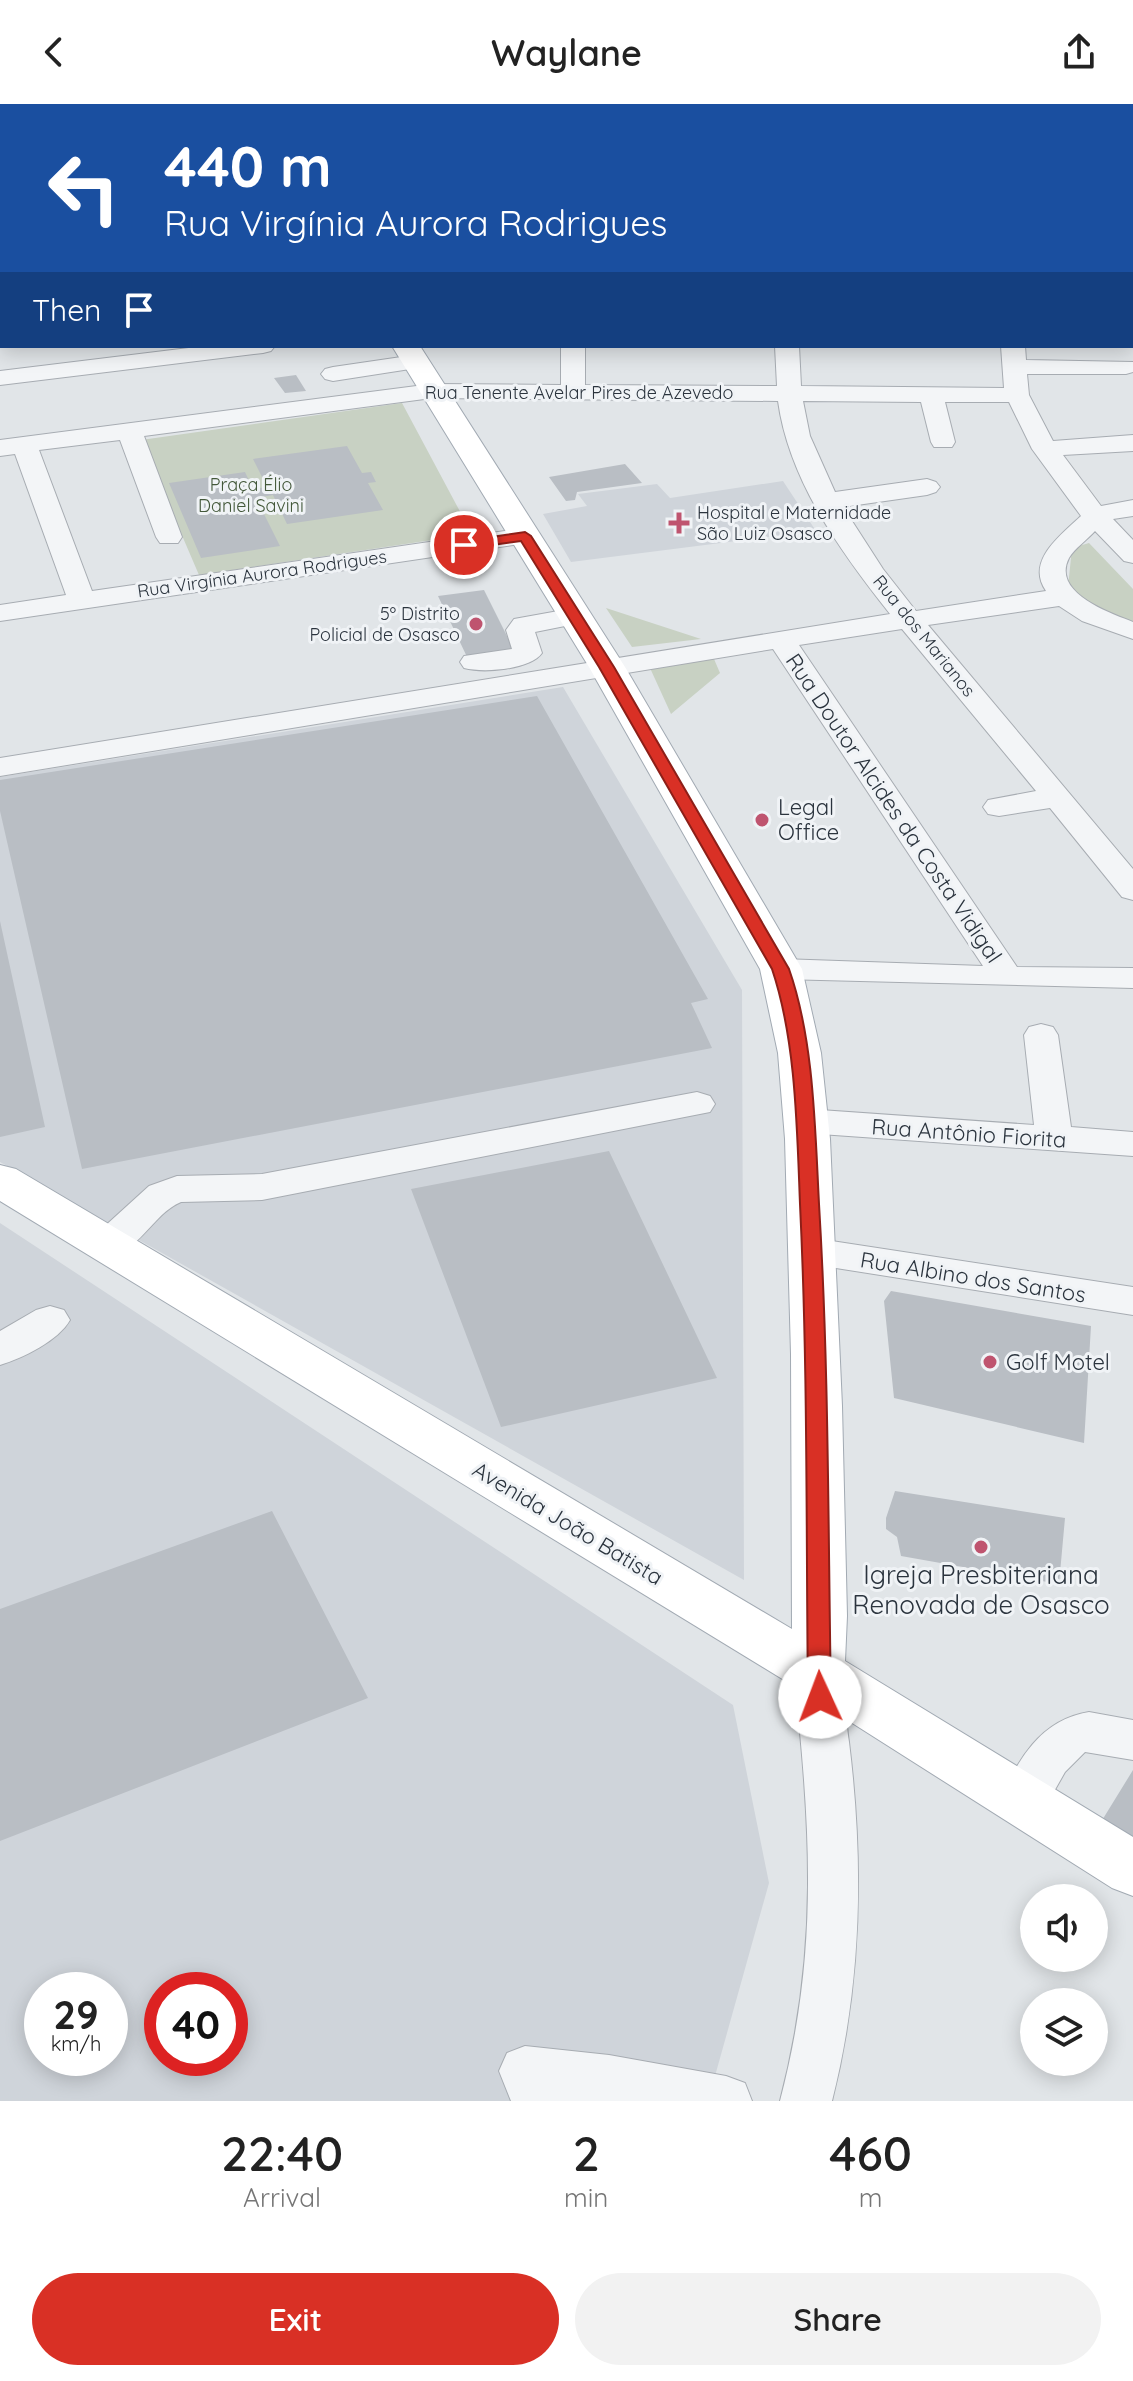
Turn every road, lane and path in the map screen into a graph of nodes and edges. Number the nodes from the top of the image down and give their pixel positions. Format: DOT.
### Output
graph roads {
  1 [pos="230,348"];
  2 [pos="573,348"];
  3 [pos="787,348"];
  4 [pos="163,352"];
  5 [pos="411,354"];
  6 [pos="1013,356"];
  7 [pos="1126,367"];
  8 [pos="0,378"];
  9 [pos="432,391"];
  10 [pos="573,391"];
  11 [pos="789,394"];
  12 [pos="931,395"];
  13 [pos="1017,395"];
  14 [pos="355,401"];
  15 [pos="129,431"];
  16 [pos="943,442"];
  17 [pos="1133,443"];
  18 [pos="12,446"];
  19 [pos="1045,449"];
  20 [pos="927,487"];
  21 [pos="827,501"];
  22 [pos="1133,508"];
  23 [pos="1094,514"];
  24 [pos="169,537"];
  25 [pos="531,546"];
  26 [pos="1133,555"];
  27 [pos="436,574"];
  28 [pos="1063,597"];
  29 [pos="82,600"];
  30 [pos="0,613"];
  31 [pos="575,616"];
  32 [pos="908,619"];
  33 [pos="1133,631"];
  34 [pos="781,639"];
  35 [pos="474,662"];
  36 [pos="607,667"];
  37 [pos="0,767"];
  38 [pos="1057,797"];
  39 [pos="999,807"];
  40 [pos="1133,890"];
  41 [pos="781,969"];
  42 [pos="1007,977"];
  43 [pos="1133,978"];
  44 [pos="1041,1035"];
  45 [pos="697,1104"];
  46 [pos="806,1121"];
  47 [pos="1054,1139"];
  48 [pos="1133,1144"];
  49 [pos="0,1180"];
  50 [pos="108,1245"];
  51 [pos="812,1252"];
  52 [pos="1133,1301"];
  53 [pos="50,1320"];
  54 [pos="0,1350"];
  55 [pos="817,1672"];
  56 [pos="1133,1740"];
  57 [pos="1022,1803"];
  58 [pos="1133,1869"];
  59 [pos="537,2101"];
  60 [pos="726,2101"];
  61 [pos="806,2101"];
  1 -- 4 [label="street"];
  2 -- 10 [label="street"];
  3 -- 11 [label="street, Rua dos Marianos"];
  4 -- 8 [label="street"];
  5 -- 9 [label="main road"];
  5 -- 14 [label="street"];
  6 -- 7 [label="street"];
  6 -- 13 [label="street"];
  9 -- 10 [label="street, Rua Tenente Avelar Pires de Azevedo"];
  9 -- 14 [label="street, Rua Tenente Avelar Pires de Azevedo"];
  9 -- 25 [label="main road"];
  10 -- 11 [label="street, Rua Tenente Avelar Pires de Azevedo"];
  11 -- 12 [label="street, Rua Tenente Avelar Pires de Azevedo"];
  11 -- 21 [label="street, Rua dos Marianos"];
  12 -- 13 [label="street, Rua Tenente Avelar Pires de Azevedo"];
  12 -- 16 [label="street"];
  13 -- 19 [label="street"];
  14 -- 15 [label="street, Rua Tenente Avelar Pires de Azevedo"];
  15 -- 18 [label="street, Rua Tenente Avelar Pires de Azevedo"];
  15 -- 24 [label="street"];
  17 -- 19 [label="street"];
  18 -- 29 [label="street"];
  19 -- 23 [label="street"];
  20 -- 21 [label="street"];
  21 -- 32 [label="street, Rua dos Marianos"];
  22 -- 23 [label="street"];
  23 -- 26 [label="street"];
  23 -- 28 [label="street"];
  25 -- 27 [label="street"];
  25 -- 29 [label="street, Rua Virgínia Aurora Rodrigues"];
  25 -- 31 [label="main road"];
  28 -- 32 [label="street"];
  28 -- 33 [label="street"];
  29 -- 30 [label="street, Rua Virgínia Aurora Rodrigues"];
  31 -- 35 [label="street"];
  31 -- 36 [label="main road"];
  32 -- 34 [label="street"];
  32 -- 38 [label="street, Rua dos Marianos"];
  34 -- 36 [label="street"];
  34 -- 42 [label="street, Rua Doutor Alcides da Costa Vidigal"];
  36 -- 37 [label="street"];
  36 -- 41 [label="main road"];
  38 -- 39 [label="street"];
  38 -- 40 [label="street, Rua dos Marianos"];
  41 -- 42 [label="street"];
  41 -- 46 [label="main road"];
  42 -- 43 [label="street"];
  44 -- 47 [label="street"];
  45 -- 50 [label="street"];
  46 -- 47 [label="street, Rua Antônio Fiorita"];
  46 -- 51 [label="main road"];
  47 -- 48 [label="street, Rua Antônio Fiorita"];
  49 -- 50 [label="main road, Avenida João Batista"];
  50 -- 55 [label="main road, Avenida João Batista"];
  51 -- 52 [label="street, Rua Albino dos Santos"];
  51 -- 55 [label="main road"];
  53 -- 54 [label="street"];
  55 -- 57 [label="main road, Avenida João Batista"];
  55 -- 61 [label="street"];
  56 -- 57 [label="street"];
  57 -- 58 [label="main road, Avenida João Batista"];
  59 -- 60 [label="street"];
}
